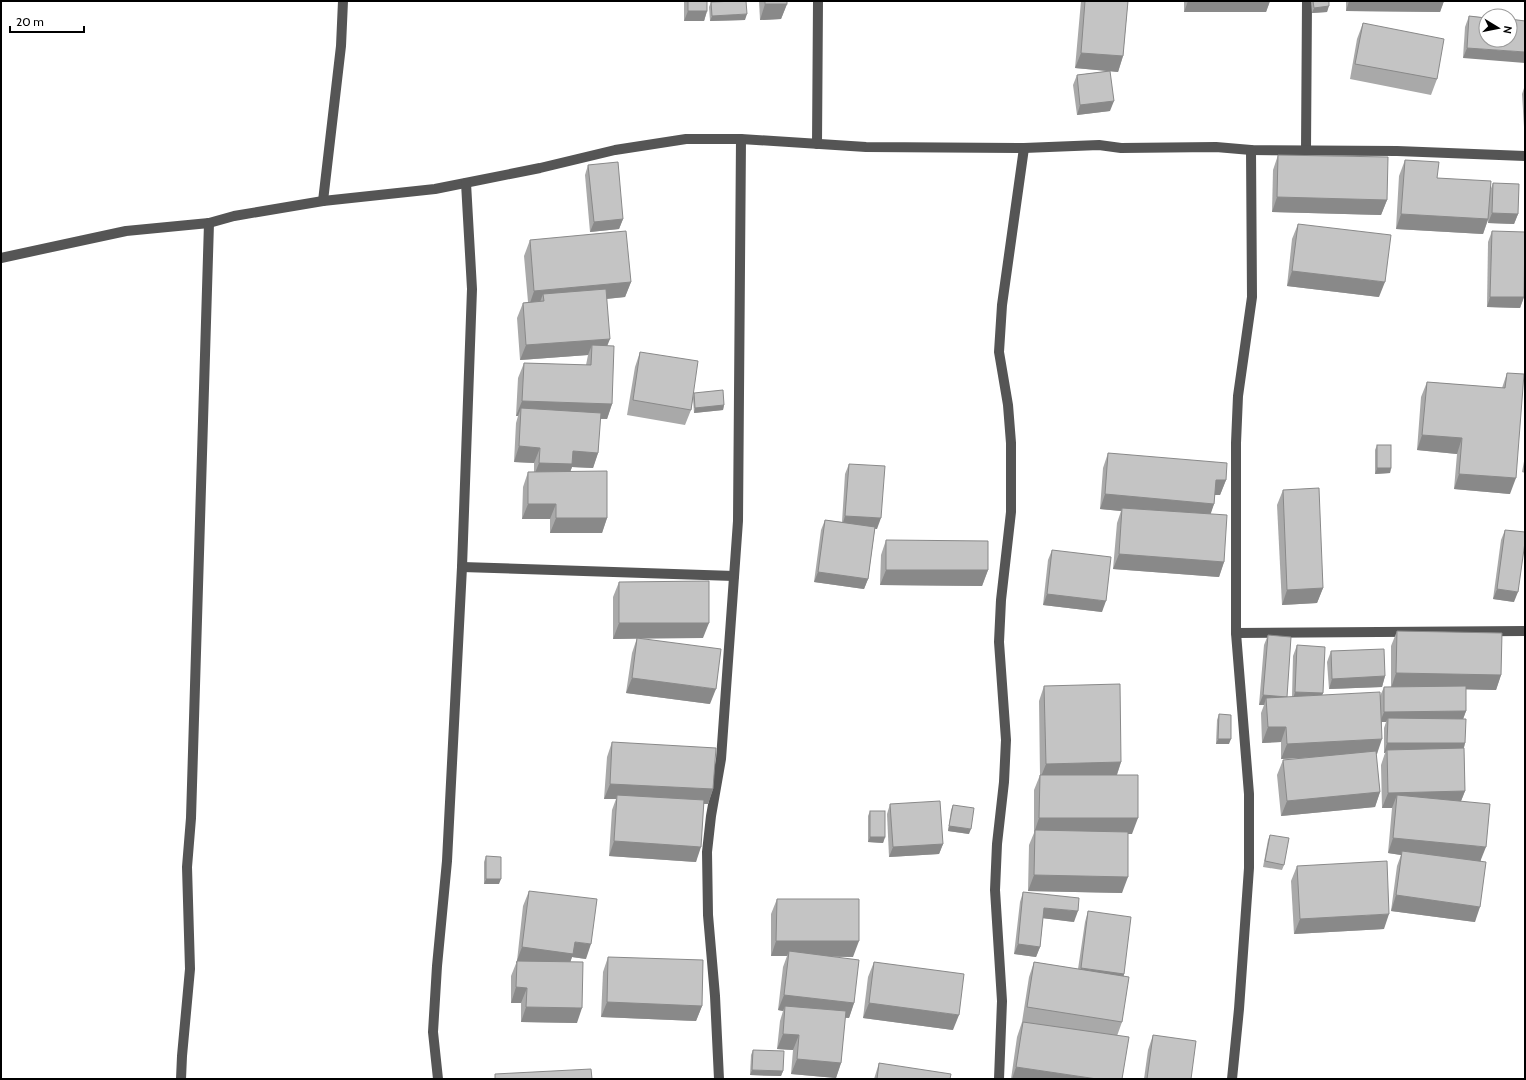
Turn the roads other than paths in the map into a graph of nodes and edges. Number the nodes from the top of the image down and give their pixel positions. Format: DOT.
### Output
graph roads {
  1 [pos="344,1"];
  2 [pos="818,1"];
  3 [pos="1307,1"];
  4 [pos="741,139"];
  5 [pos="817,144"];
  6 [pos="1024,148"];
  7 [pos="1251,150"];
  8 [pos="1306,150"];
  9 [pos="1525,156"];
  10 [pos="466,183"];
  11 [pos="323,201"];
  12 [pos="209,223"];
  13 [pos="1,258"];
  14 [pos="462,567"];
  15 [pos="734,576"];
  16 [pos="1525,631"];
  17 [pos="1236,633"];
  18 [pos="181,1079"];
  19 [pos="438,1079"];
  20 [pos="719,1079"];
  21 [pos="999,1079"];
  22 [pos="1232,1079"];
  1 -- 11 [label="street"];
  2 -- 5 [label="street"];
  3 -- 8 [label="street"];
  4 -- 5 [label="street"];
  4 -- 10 [label="street"];
  4 -- 15 [label="street"];
  5 -- 6 [label="street"];
  6 -- 7 [label="street"];
  6 -- 21 [label="street"];
  7 -- 8 [label="street"];
  7 -- 17 [label="street"];
  8 -- 9 [label="street"];
  10 -- 11 [label="street"];
  10 -- 14 [label="street"];
  11 -- 12 [label="street"];
  12 -- 13 [label="street"];
  12 -- 18 [label="street"];
  14 -- 15 [label="street"];
  14 -- 19 [label="street"];
  15 -- 20 [label="street"];
  16 -- 17 [label="street"];
  17 -- 22 [label="street"];
}
